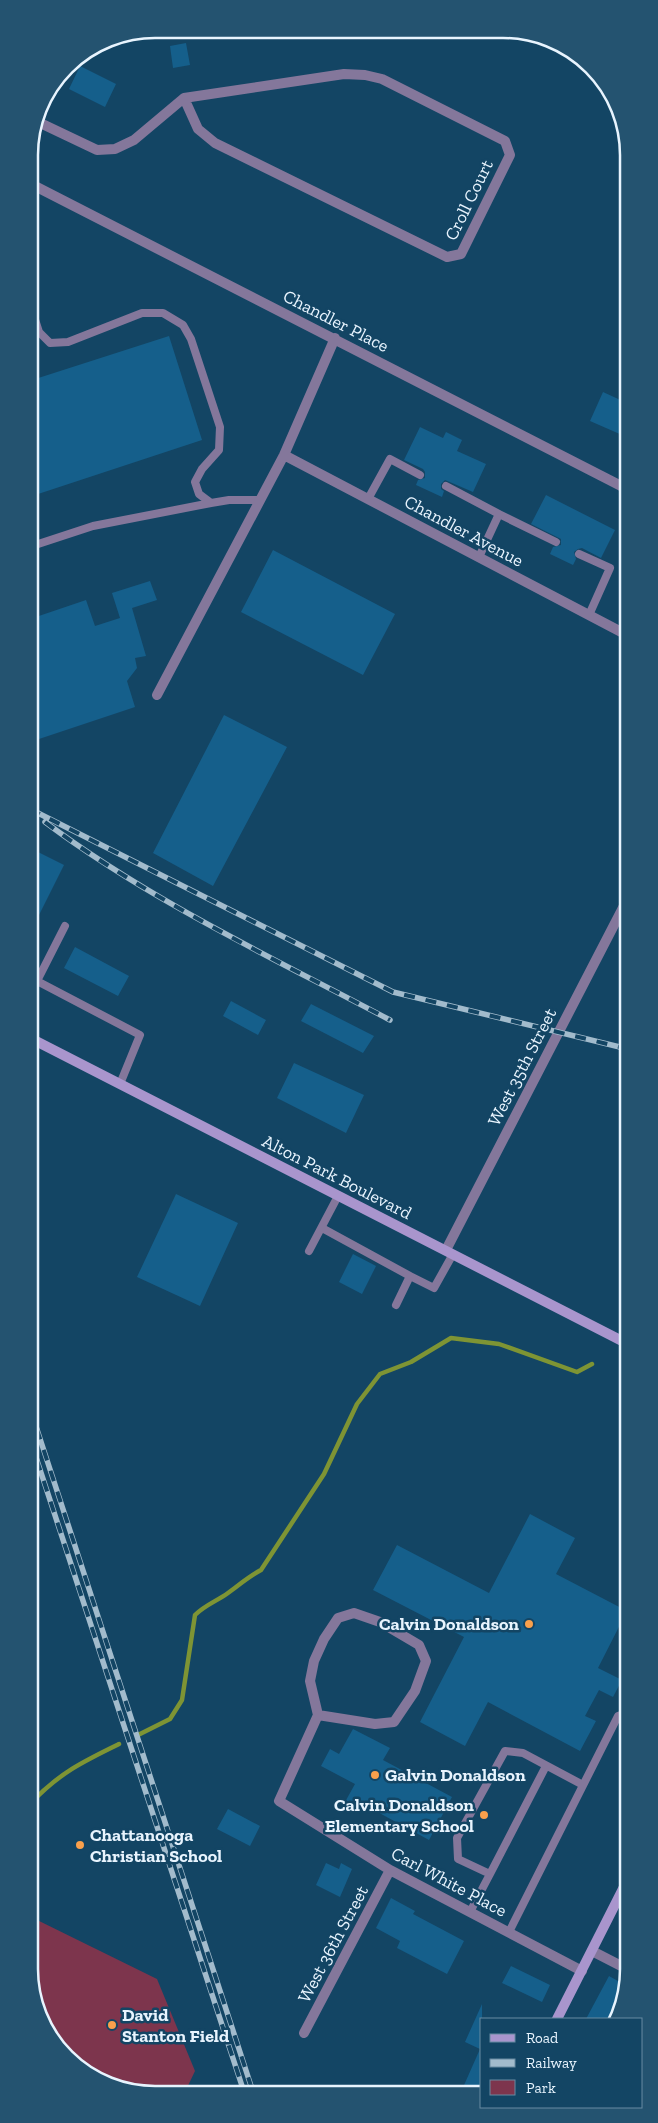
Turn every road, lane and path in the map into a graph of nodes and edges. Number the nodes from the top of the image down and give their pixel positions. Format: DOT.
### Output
graph roads {
  1 [pos="184,98"];
  2 [pos="41,123"];
  3 [pos="38,188"];
  4 [pos="38,329"];
  5 [pos="335,338"];
  6 [pos="284,455"];
  7 [pos="420,475"];
  8 [pos="620,485"];
  9 [pos="446,486"];
  10 [pos="368,499"];
  11 [pos="260,500"];
  12 [pos="211,503"];
  13 [pos="499,514"];
  14 [pos="556,542"];
  15 [pos="38,544"];
  16 [pos="579,554"];
  17 [pos="479,557"];
  18 [pos="589,615"];
  19 [pos="620,631"];
  20 [pos="157,695"];
  21 [pos="620,916"];
  22 [pos="64,926"];
  23 [pos="38,979"];
  24 [pos="38,982"];
  25 [pos="38,1042"];
  26 [pos="120,1084"];
  27 [pos="338,1196"];
  28 [pos="322,1228"];
  29 [pos="309,1251"];
  30 [pos="449,1252"];
  31 [pos="410,1276"];
  32 [pos="396,1304"];
  33 [pos="620,1340"];
  34 [pos="318,1715"];
  35 [pos="620,1715"];
  36 [pos="546,1766"];
  37 [pos="583,1785"];
  38 [pos="390,1870"];
  39 [pos="490,1874"];
  40 [pos="620,1895"];
  41 [pos="470,1912"];
  42 [pos="509,1932"];
  43 [pos="592,1951"];
  44 [pos="620,1965"];
  45 [pos="582,1971"];
  46 [pos="558,2018"];
  47 [pos="304,2033"];
  1 -- 1 [label="street, Croll Court"];
  1 -- 2 [label="street"];
  3 -- 5 [label="street, Chandler Place"];
  4 -- 12 [label="lane"];
  5 -- 6 [label="street"];
  5 -- 8 [label="street, Chandler Place"];
  6 -- 10 [label="street, Chandler Avenue"];
  6 -- 11 [label="street"];
  7 -- 10 [label="lane"];
  9 -- 13 [label="lane"];
  10 -- 17 [label="street, Chandler Avenue"];
  11 -- 12 [label="lane"];
  11 -- 20 [label="street"];
  12 -- 15 [label="lane"];
  13 -- 14 [label="lane"];
  13 -- 17 [label="lane"];
  16 -- 18 [label="lane"];
  17 -- 18 [label="street, Chandler Avenue"];
  18 -- 19 [label="street, Chandler Avenue"];
  21 -- 30 [label="street, West 35th Street"];
  22 -- 23 [label="lane"];
  24 -- 26 [label="lane"];
  25 -- 26 [label="main road, Alton Park Boulevard"];
  26 -- 27 [label="main road, Alton Park Boulevard"];
  27 -- 28 [label="lane"];
  27 -- 30 [label="main road, Alton Park Boulevard"];
  28 -- 29 [label="lane"];
  28 -- 31 [label="lane"];
  30 -- 31 [label="lane"];
  30 -- 33 [label="main road, Alton Park Boulevard"];
  31 -- 32 [label="lane"];
  34 -- 34 [label="street"];
  34 -- 38 [label="street, Carl White Place"];
  35 -- 37 [label="lane"];
  36 -- 37 [label="lane"];
  36 -- 39 [label="lane"];
  36 -- 39 [label="lane"];
  37 -- 42 [label="lane"];
  38 -- 41 [label="street, Carl White Place"];
  38 -- 47 [label="street, West 36th Street"];
  39 -- 41 [label="lane"];
  40 -- 43 [label="main road"];
  41 -- 42 [label="street, Carl White Place"];
  42 -- 45 [label="street, Carl White Place"];
  43 -- 44 [label="street"];
  43 -- 45 [label="main road"];
  45 -- 46 [label="main road"];
}
